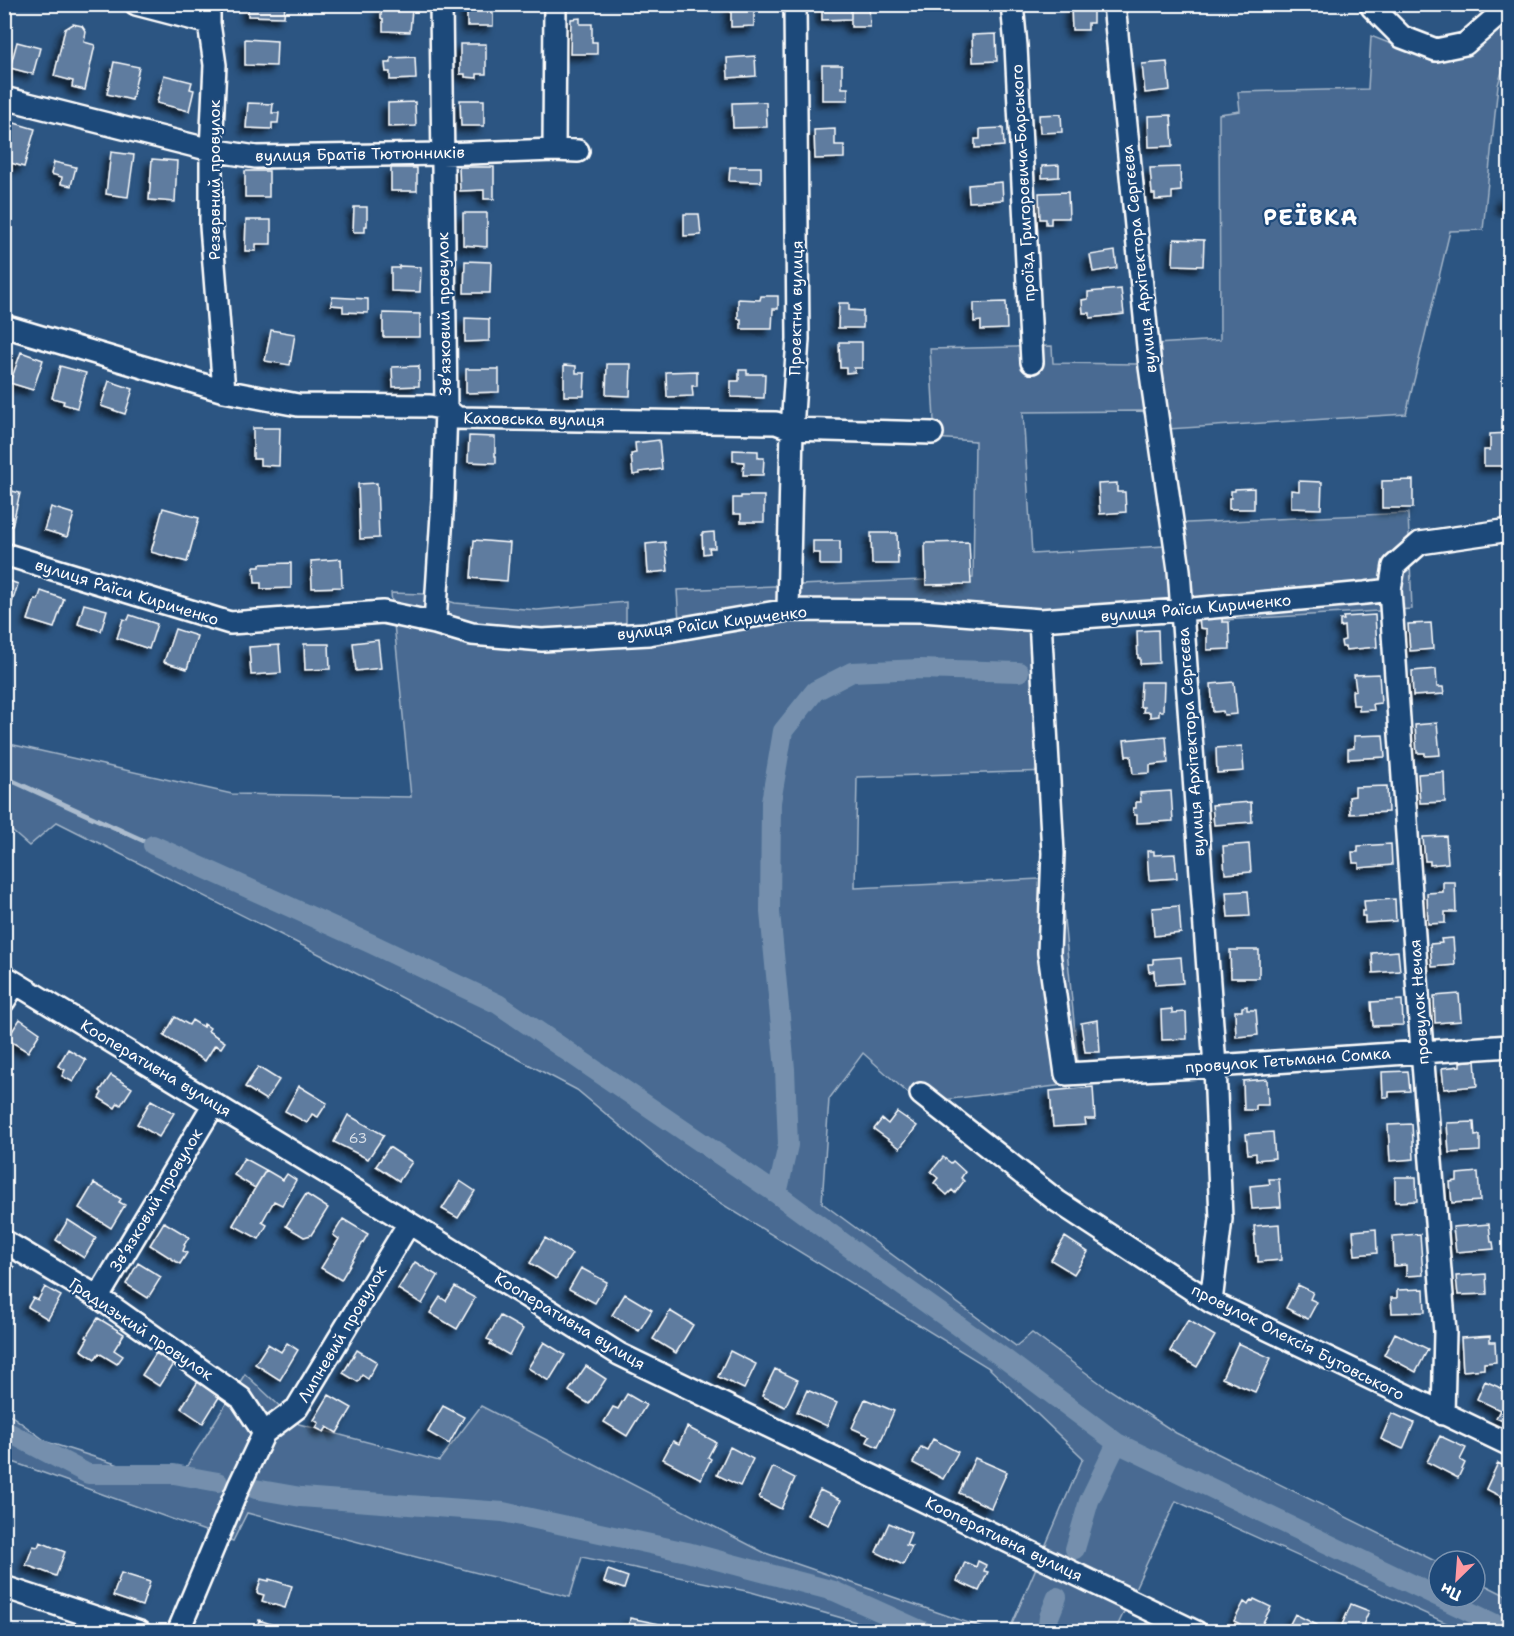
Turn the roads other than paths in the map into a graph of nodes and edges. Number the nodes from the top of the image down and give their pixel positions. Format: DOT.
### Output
graph roads {
  1 [pos="136,4"];
  2 [pos="441,4"];
  3 [pos="555,4"];
  4 [pos="795,4"];
  5 [pos="1012,4"];
  6 [pos="1114,4"];
  7 [pos="1372,4"];
  8 [pos="1509,5"];
  9 [pos="209,14"];
  10 [pos="4,98"];
  11 [pos="210,150"];
  12 [pos="554,150"];
  13 [pos="578,150"];
  14 [pos="442,154"];
  15 [pos="4,326"];
  16 [pos="1032,362"];
  17 [pos="224,391"];
  18 [pos="446,409"];
  19 [pos="792,429"];
  20 [pos="932,433"];
  21 [pos="1509,530"];
  22 [pos="4,554"];
  23 [pos="1390,590"];
  24 [pos="788,610"];
  25 [pos="1181,610"];
  26 [pos="1040,620"];
  27 [pos="435,623"];
  28 [pos="10,979"];
  29 [pos="4,1001"];
  30 [pos="1509,1046"];
  31 [pos="1422,1052"];
  32 [pos="1215,1066"];
  33 [pos="921,1094"];
  34 [pos="214,1104"];
  35 [pos="409,1223"];
  36 [pos="4,1241"];
  37 [pos="98,1297"];
  38 [pos="1211,1302"];
  39 [pos="1443,1414"];
  40 [pos="264,1432"];
  41 [pos="1509,1445"];
  42 [pos="4,1587"];
  43 [pos="138,1631"];
  44 [pos="178,1632"];
  45 [pos="1196,1632"];
  1 -- 9 [label="street"];
  2 -- 14 [label="street, Звʼязковий провулок"];
  3 -- 12 [label="street"];
  4 -- 19 [label="street, Проектна вулиця"];
  5 -- 16 [label="street, проїзд Григоровича-Барського"];
  6 -- 25 [label="street, вулиця Архітектора Сергєєва"];
  7 -- 8 [label="street"];
  9 -- 11 [label="street, Резервний провулок"];
  10 -- 11 [label="street, вулиця Братів Тютюнників"];
  11 -- 14 [label="street, вулиця Братів Тютюнників"];
  11 -- 17 [label="street, Резервний провулок"];
  12 -- 13 [label="street, вулиця Братів Тютюнників"];
  12 -- 14 [label="street, вулиця Братів Тютюнників"];
  14 -- 18 [label="street, Звʼязковий провулок"];
  15 -- 17 [label="street, Каховська вулиця"];
  17 -- 18 [label="street, Каховська вулиця"];
  18 -- 19 [label="street, Каховська вулиця"];
  18 -- 27 [label="street, Звʼязковий провулок"];
  19 -- 20 [label="street, Каховська вулиця"];
  19 -- 24 [label="street, Проектна вулиця"];
  21 -- 23 [label="street"];
  22 -- 27 [label="street, вулиця Раїси Кириченко"];
  23 -- 25 [label="street, вулиця Раїси Кириченко"];
  23 -- 31 [label="street, провулок Нечая"];
  24 -- 26 [label="street, вулиця Раїси Кириченко"];
  24 -- 27 [label="street, вулиця Раїси Кириченко"];
  25 -- 26 [label="street, вулиця Раїси Кириченко"];
  25 -- 32 [label="street, вулиця Архітектора Сергєєва"];
  26 -- 32 [label="street, провулок Гетьмана Сомка"];
  28 -- 29 [label="street"];
  28 -- 34 [label="street, Кооперативна вулиця"];
  30 -- 31 [label="street, провулок Гетьмана Сомка"];
  31 -- 32 [label="street, провулок Гетьмана Сомка"];
  31 -- 39 [label="street, провулок Нечая"];
  32 -- 38 [label="street, вулиця Архітектора Сергєєва"];
  33 -- 38 [label="street, провулок Олексія Бутовського"];
  34 -- 35 [label="street, Кооперативна вулиця"];
  34 -- 37 [label="street, Звʼязковий провулок"];
  35 -- 40 [label="street, Липневий провулок"];
  35 -- 45 [label="street, Кооперативна вулиця"];
  36 -- 37 [label="street, Градизький провулок"];
  37 -- 40 [label="street, Градизький провулок"];
  38 -- 39 [label="street, провулок Олексія Бутовського"];
  39 -- 41 [label="street, провулок Олексія Бутовського"];
  40 -- 44 [label="street, Липневий провулок"];
  42 -- 43 [label="street"];
}
